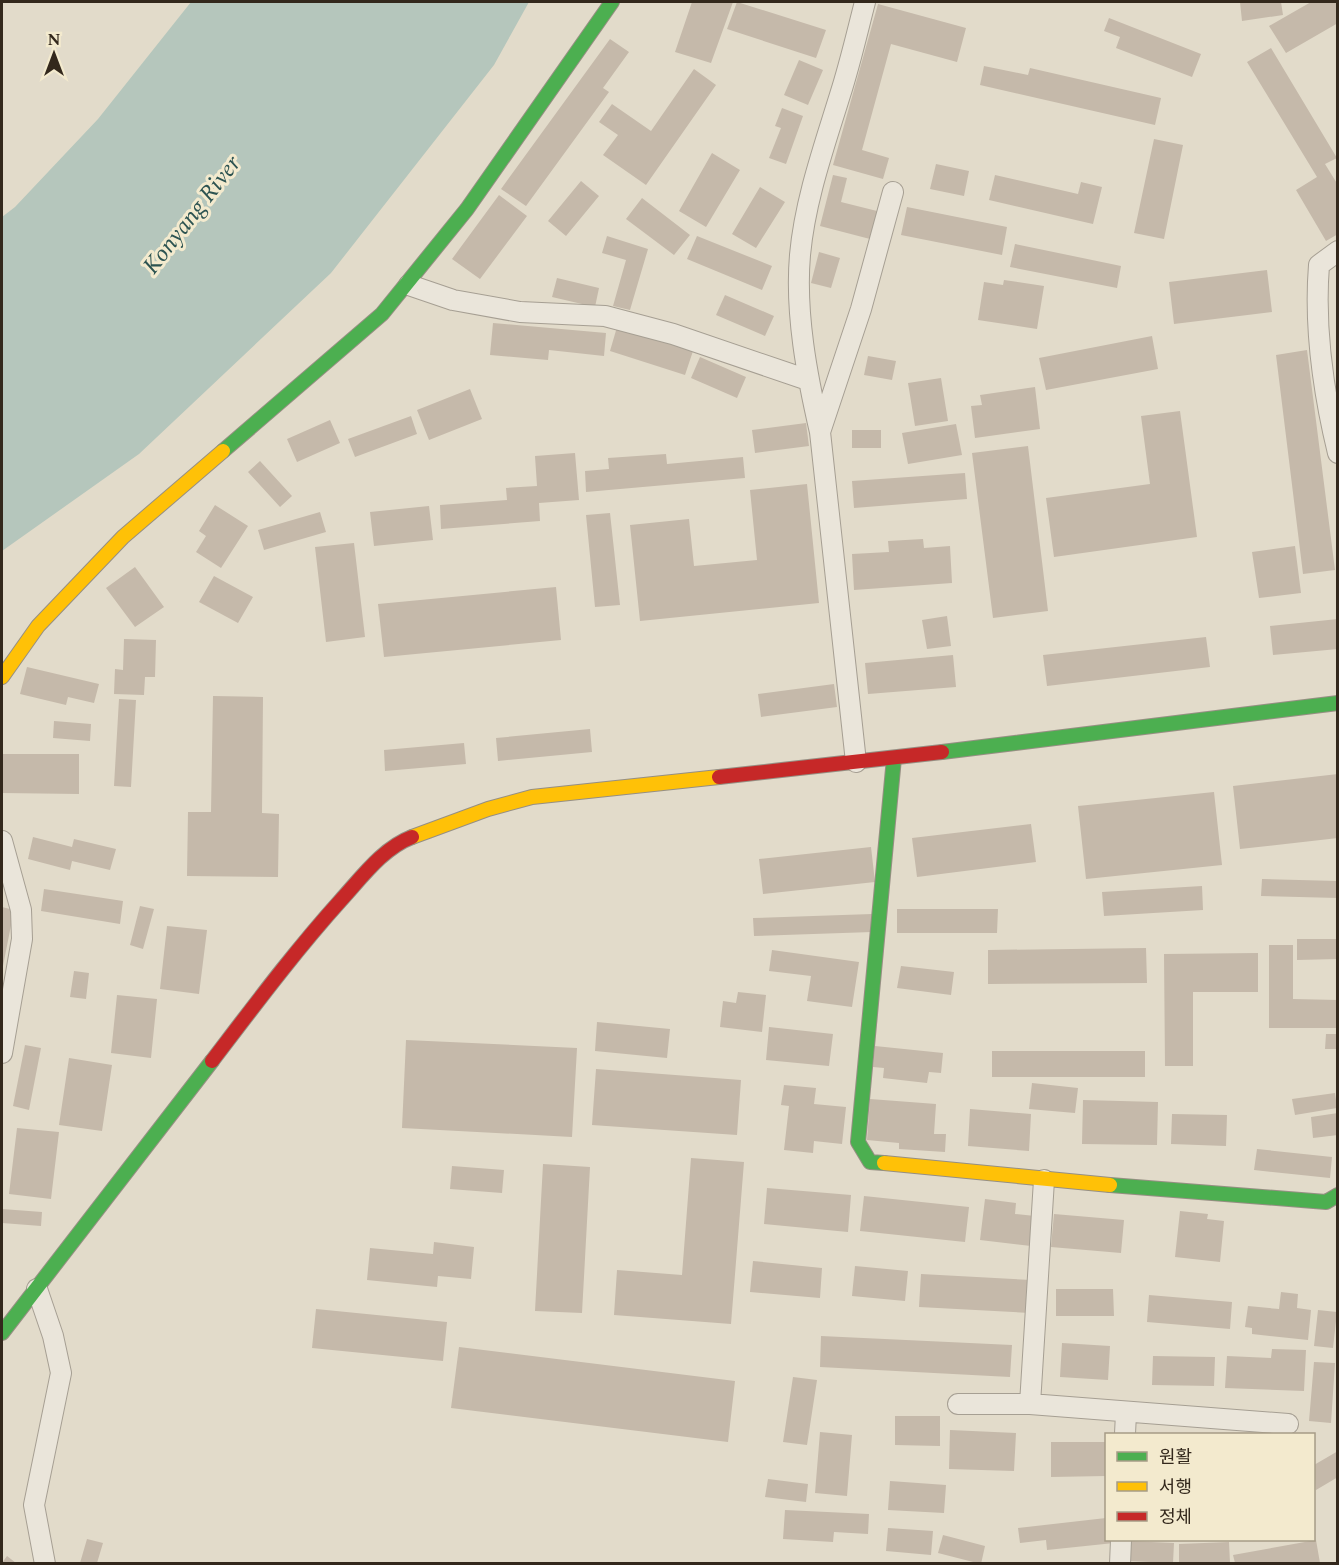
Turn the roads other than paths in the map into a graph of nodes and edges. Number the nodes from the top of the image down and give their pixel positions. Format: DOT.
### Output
graph roads {
  1 [pos="612,2"];
  2 [pos="865,2"];
  3 [pos="894,192"];
  4 [pos="1338,251"];
  5 [pos="409,285"];
  6 [pos="808,380"];
  7 [pos="820,432"];
  8 [pos="1338,453"];
  9 [pos="2,677"];
  10 [pos="1338,703"];
  11 [pos="894,758"];
  12 [pos="856,762"];
  13 [pos="2,841"];
  14 [pos="2,1053"];
  15 [pos="1044,1180"];
  16 [pos="1338,1195"];
  17 [pos="37,1289"];
  18 [pos="2,1333"];
  19 [pos="958,1404"];
  20 [pos="1030,1404"];
  21 [pos="1126,1413"];
  22 [pos="1288,1425"];
  23 [pos="1125,1433"];
  24 [pos="1121,1541"];
  25 [pos="45,1563"];
  26 [pos="1120,1563"];
  1 -- 5 [label="street"];
  2 -- 6 [label="street"];
  3 -- 7 [label="street"];
  4 -- 8 [label="street"];
  5 -- 6 [label="street"];
  5 -- 9 [label="street"];
  6 -- 7 [label="street"];
  7 -- 12 [label="street"];
  10 -- 11 [label="street"];
  11 -- 12 [label="street"];
  11 -- 15 [label="street"];
  12 -- 17 [label="street"];
  13 -- 14 [label="street"];
  15 -- 16 [label="street"];
  15 -- 20 [label="street"];
  17 -- 18 [label="street"];
  17 -- 25 [label="street"];
  19 -- 20 [label="street"];
  20 -- 21 [label="street"];
  21 -- 22 [label="street"];
  21 -- 23 [label="street"];
  24 -- 26 [label="street"];
}
